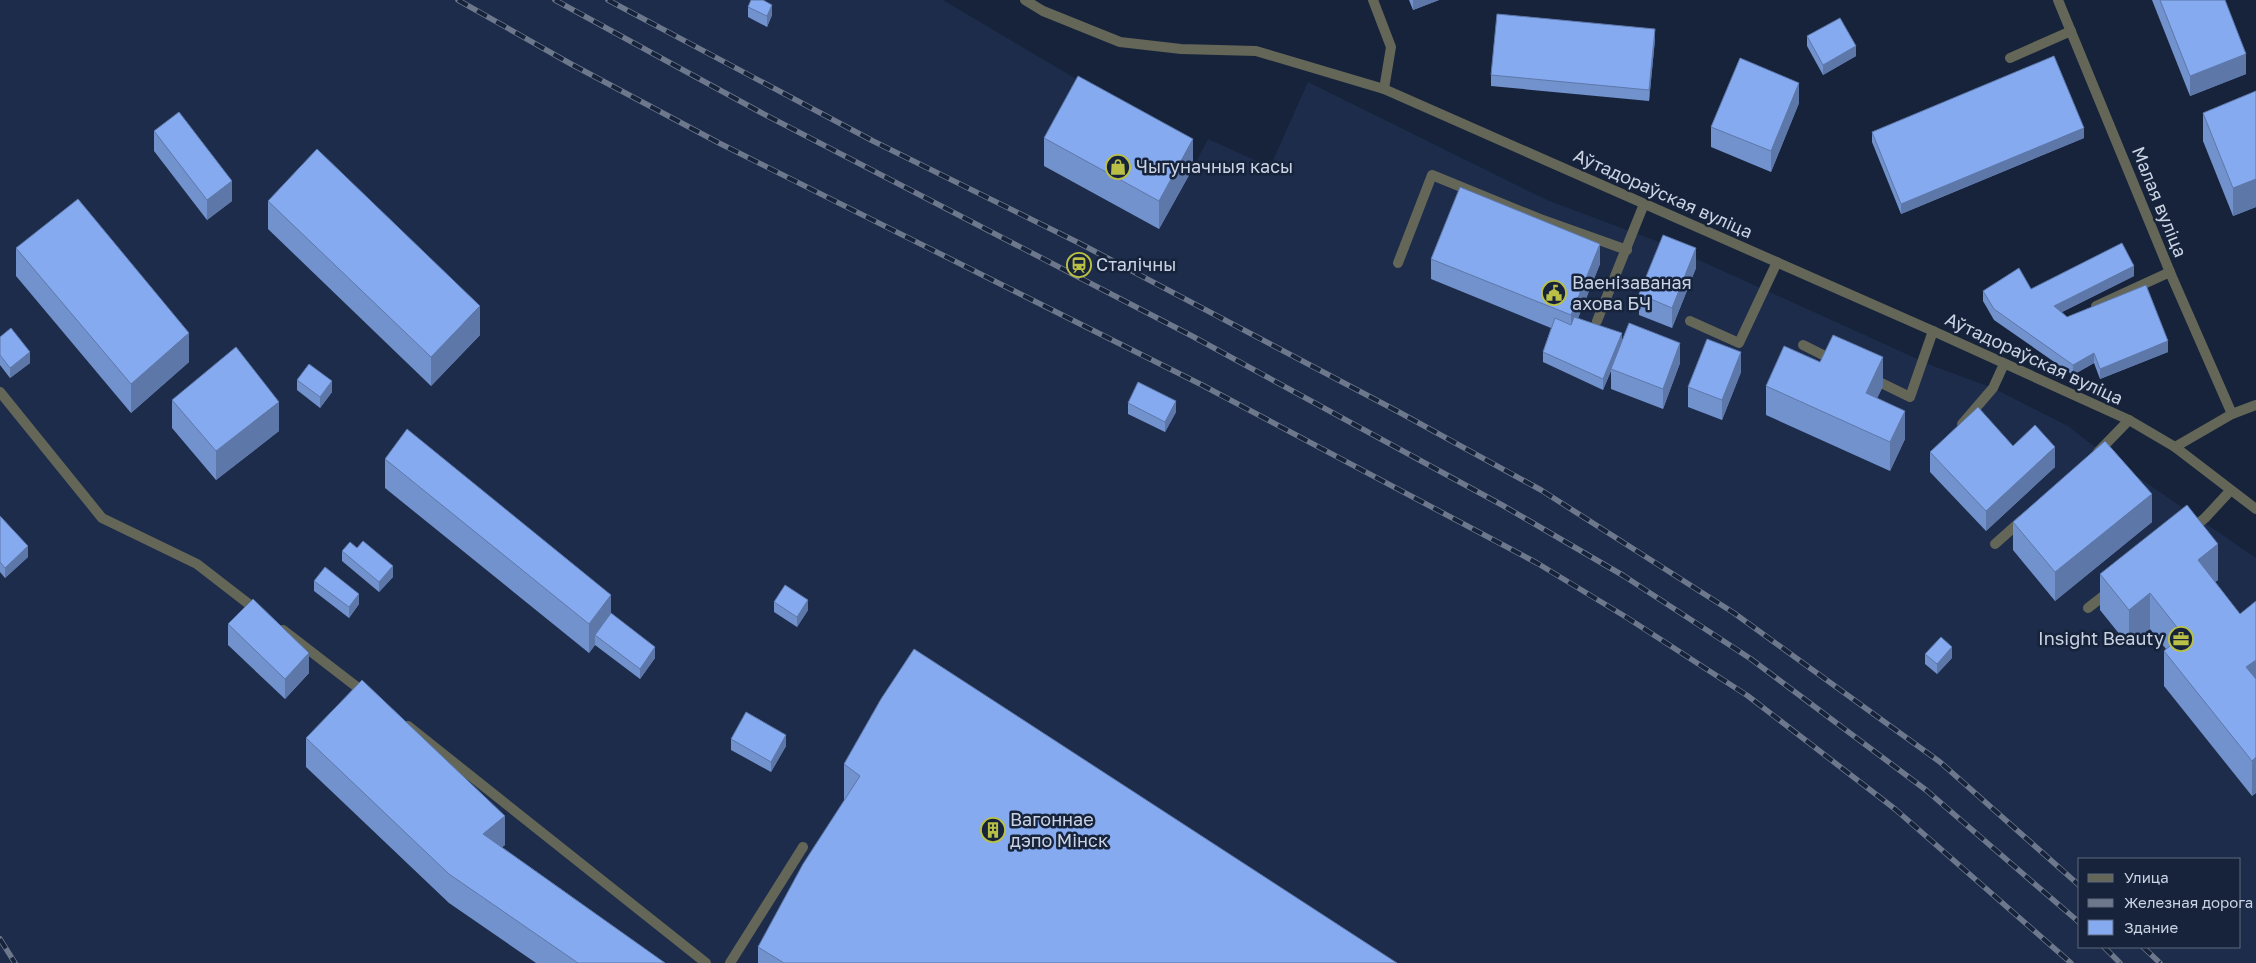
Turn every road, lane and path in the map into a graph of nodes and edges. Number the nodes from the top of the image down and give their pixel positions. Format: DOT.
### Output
graph roads {
  1 [pos="1025,0"];
  2 [pos="1373,0"];
  3 [pos="2058,0"];
  4 [pos="2071,31"];
  5 [pos="2010,58"];
  6 [pos="1384,89"];
  7 [pos="1644,204"];
  8 [pos="1627,250"];
  9 [pos="1777,262"];
  10 [pos="1398,263"];
  11 [pos="2170,272"];
  12 [pos="2087,310"];
  13 [pos="1597,321"];
  14 [pos="1690,321"];
  15 [pos="1933,331"];
  16 [pos="1803,345"];
  17 [pos="2004,364"];
  18 [pos="1847,366"];
  19 [pos="1865,375"];
  20 [pos="0,392"];
  21 [pos="2256,405"];
  22 [pos="2232,414"];
  23 [pos="2128,420"];
  24 [pos="1958,429"];
  25 [pos="2174,447"];
  26 [pos="2093,457"];
  27 [pos="2230,490"];
  28 [pos="2256,509"];
  29 [pos="2030,513"];
  30 [pos="2178,539"];
  31 [pos="1994,544"];
  32 [pos="2118,585"];
  33 [pos="2088,608"];
  34 [pos="375,701"];
  35 [pos="399,719"];
  36 [pos="803,847"];
  37 [pos="706,963"];
  38 [pos="730,963"];
  1 -- 6 [label="street, Аўтадораўская вуліца"];
  2 -- 6 [label="street"];
  3 -- 4 [label="street, Малая вуліца"];
  4 -- 5 [label="street"];
  4 -- 11 [label="street, Малая вуліца"];
  6 -- 7 [label="street, Аўтадораўская вуліца"];
  7 -- 8 [label="street"];
  7 -- 9 [label="street, Аўтадораўская вуліца"];
  8 -- 10 [label="street"];
  8 -- 13 [label="street"];
  9 -- 14 [label="street"];
  9 -- 15 [label="street, Аўтадораўская вуліца"];
  11 -- 12 [label="street"];
  11 -- 22 [label="street, Малая вуліца"];
  15 -- 17 [label="street, Аўтадораўская вуліца"];
  15 -- 19 [label="street"];
  16 -- 18 [label="street"];
  17 -- 23 [label="street, Аўтадораўская вуліца"];
  17 -- 24 [label="street"];
  20 -- 34 [label="street"];
  21 -- 22 [label="street"];
  22 -- 25 [label="street"];
  23 -- 25 [label="street, Аўтадораўская вуліца"];
  23 -- 26 [label="street"];
  25 -- 27 [label="street, Аўтадораўская вуліца"];
  27 -- 28 [label="street, Аўтадораўская вуліца"];
  27 -- 30 [label="street"];
  29 -- 31 [label="street"];
  32 -- 33 [label="street"];
  35 -- 37 [label="street"];
  36 -- 38 [label="street"];
}
